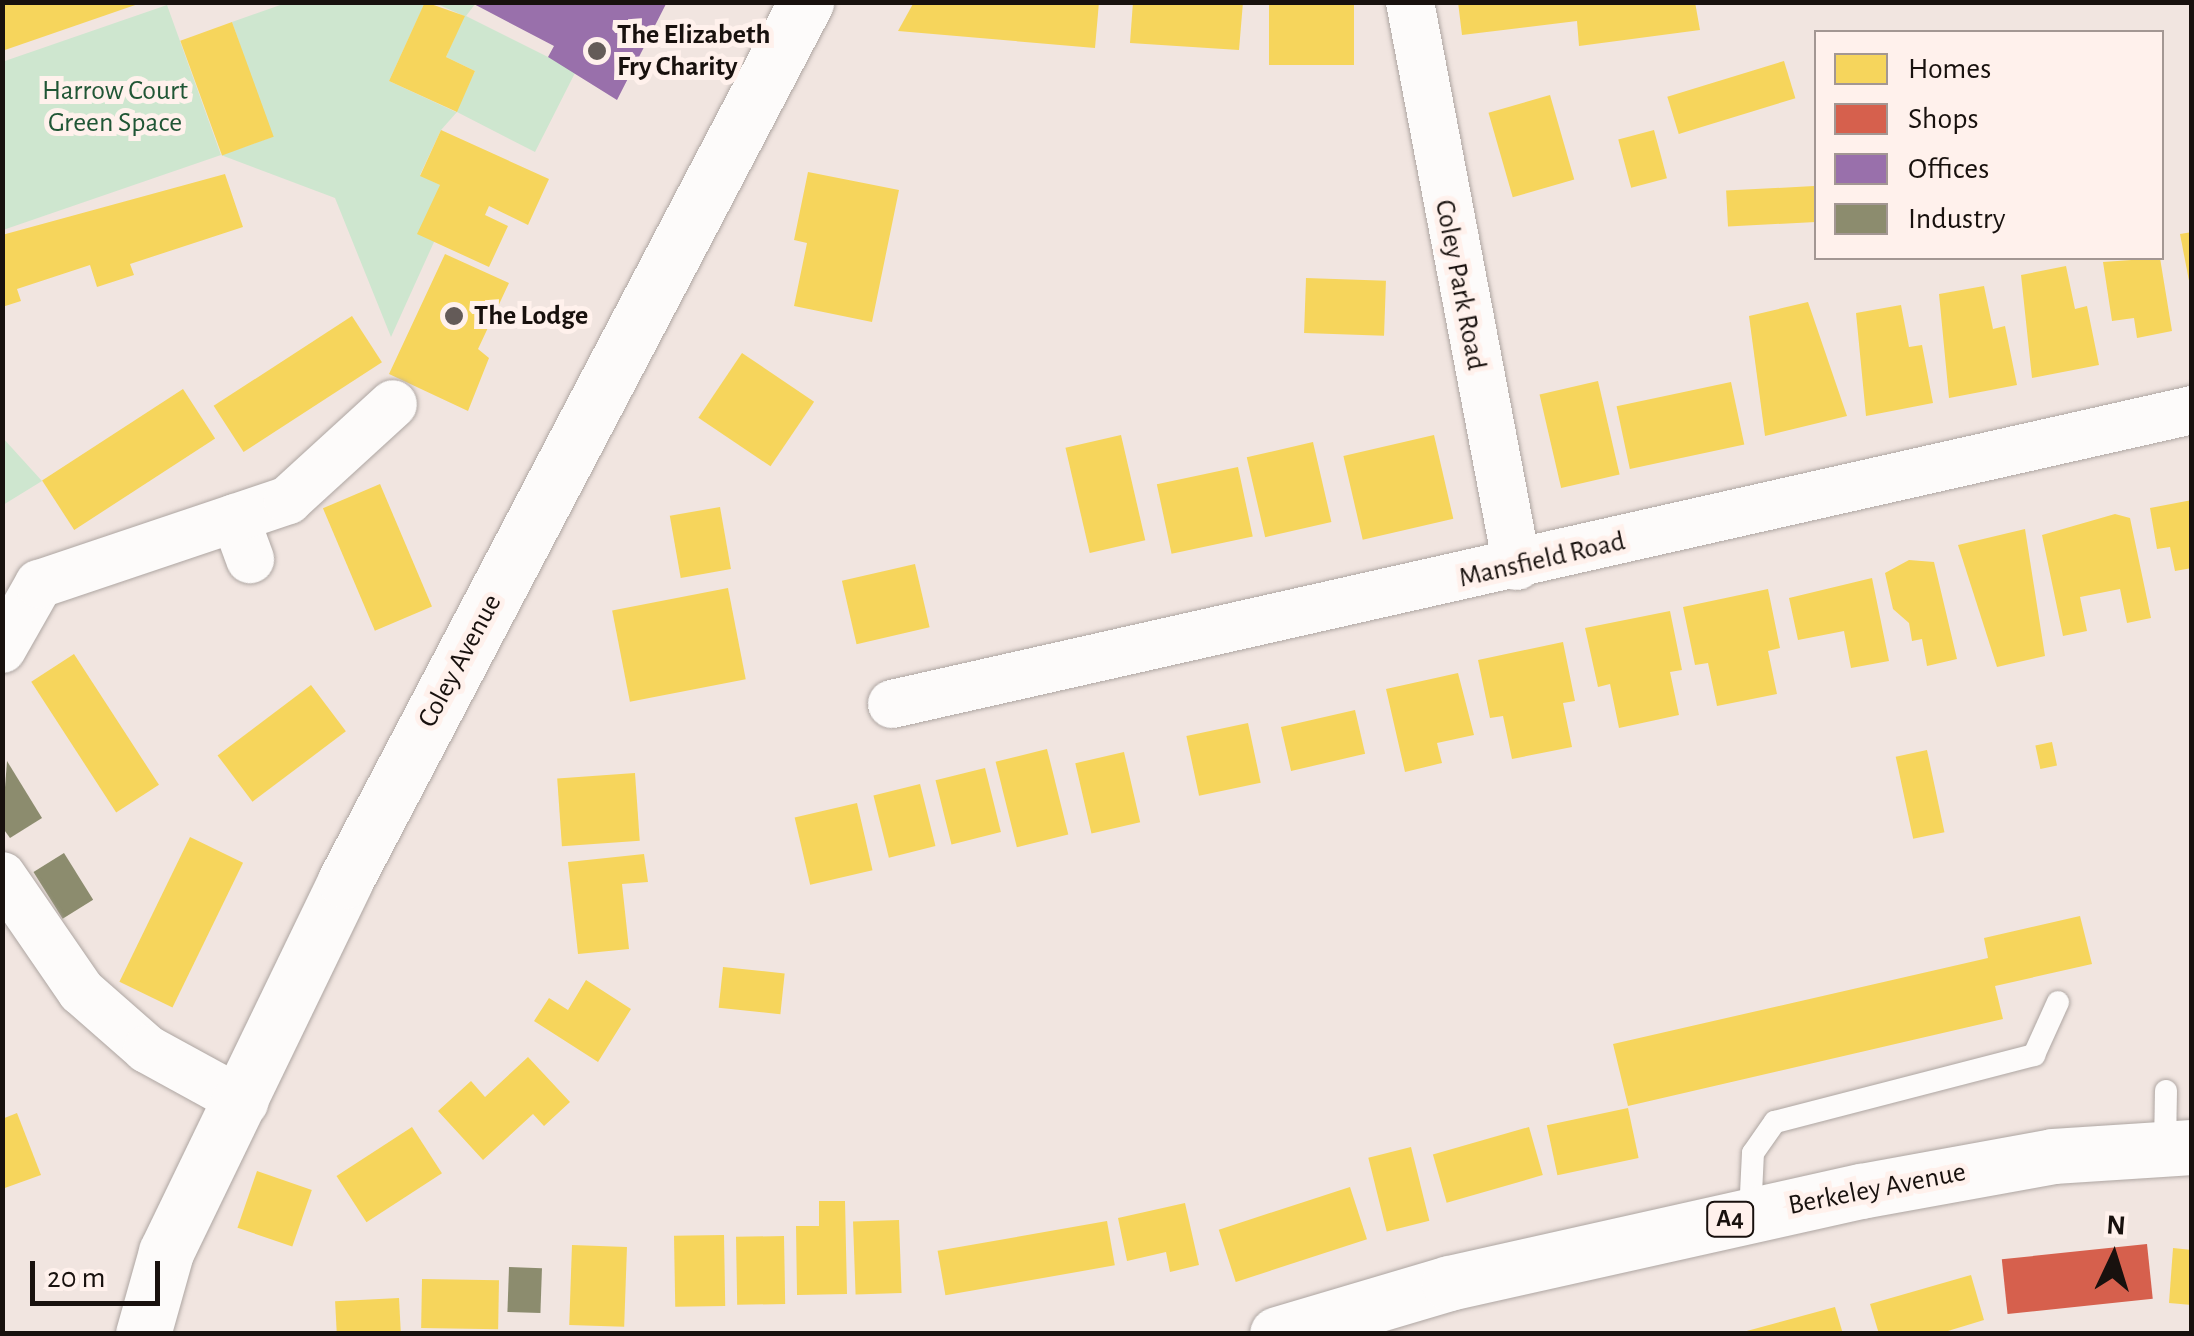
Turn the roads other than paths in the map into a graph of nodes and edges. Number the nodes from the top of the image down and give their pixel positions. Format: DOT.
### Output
graph roads {
  1 [pos="806,2"];
  2 [pos="1410,2"];
  3 [pos="393,404"];
  4 [pos="2192,410"];
  5 [pos="1517,566"];
  6 [pos="2,649"];
  7 [pos="892,704"];
  8 [pos="2,876"];
  9 [pos="2058,1002"];
  10 [pos="2166,1092"];
  11 [pos="244,1102"];
  12 [pos="2178,1147"];
  13 [pos="1750,1214"];
  14 [pos="143,1334"];
  15 [pos="1277,1334"];
  1 -- 11 [label="street, Coley Avenue"];
  2 -- 5 [label="street, Coley Park Road"];
  3 -- 6 [label="street"];
  4 -- 5 [label="street, Mansfield Road"];
  5 -- 7 [label="street, Mansfield Road"];
  8 -- 11 [label="street"];
  9 -- 13 [label="lane"];
  10 -- 12 [label="lane"];
  11 -- 14 [label="street, Coley Avenue"];
  12 -- 13 [label="street, Berkeley Avenue / A4"];
  13 -- 15 [label="street, Berkeley Avenue / A4"];
}
